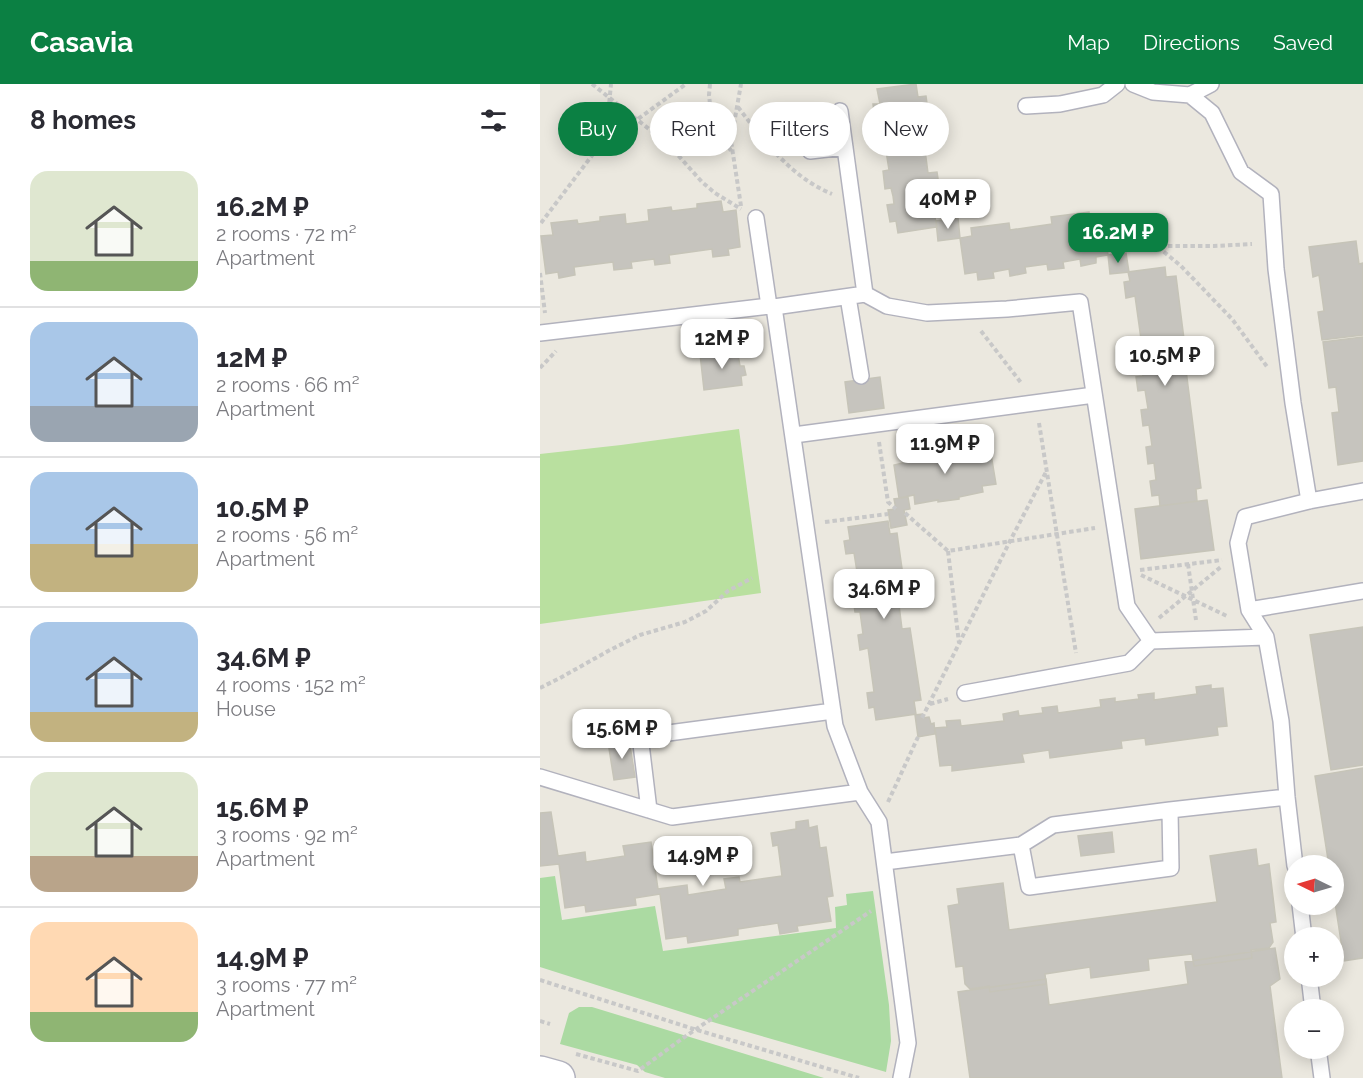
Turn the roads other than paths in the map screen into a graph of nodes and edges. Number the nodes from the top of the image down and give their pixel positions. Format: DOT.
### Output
graph roads {
  1 [pos="1117,84"];
  2 [pos="1133,84"];
  3 [pos="1211,84"];
  4 [pos="1190,95"];
  5 [pos="1026,106"];
  6 [pos="846,156"];
  7 [pos="757,225"];
  8 [pos="866,294"];
  9 [pos="848,297"];
  10 [pos="772,306"];
  11 [pos="544,332"];
  12 [pos="861,376"];
  13 [pos="1094,395"];
  14 [pos="794,435"];
  15 [pos="1363,491"];
  16 [pos="1309,501"];
  17 [pos="1363,591"];
  18 [pos="1249,610"];
  19 [pos="1148,635"];
  20 [pos="1266,637"];
  21 [pos="965,693"];
  22 [pos="833,711"];
  23 [pos="540,777"];
  24 [pos="860,792"];
  25 [pos="1287,797"];
  26 [pos="649,810"];
  27 [pos="1170,810"];
  28 [pos="1021,845"];
  29 [pos="1294,855"];
  30 [pos="885,862"];
  31 [pos="1319,1059"];
  32 [pos="566,1066"];
  33 [pos="540,1073"];
  34 [pos="901,1078"];
  35 [pos="1322,1078"];
  1 -- 5 [label="lane"];
  2 -- 4 [label="lane"];
  3 -- 4 [label="lane"];
  4 -- 16 [label="lane"];
  6 -- 8 [label="lane"];
  7 -- 10 [label="lane"];
  8 -- 9 [label="lane"];
  8 -- 13 [label="lane"];
  9 -- 10 [label="lane"];
  9 -- 12 [label="lane"];
  10 -- 11 [label="lane"];
  10 -- 14 [label="lane"];
  13 -- 14 [label="lane"];
  13 -- 19 [label="lane"];
  14 -- 22 [label="lane"];
  15 -- 16 [label="lane"];
  16 -- 18 [label="lane"];
  17 -- 18 [label="lane"];
  18 -- 20 [label="lane"];
  19 -- 20 [label="lane"];
  19 -- 21 [label="lane"];
  20 -- 25 [label="lane"];
  22 -- 24 [label="lane"];
  22 -- 26 [label="lane"];
  23 -- 26 [label="lane"];
  24 -- 26 [label="lane"];
  24 -- 30 [label="lane"];
  25 -- 27 [label="lane"];
  25 -- 29 [label="lane"];
  27 -- 28 [label="lane"];
  27 -- 28 [label="lane"];
  28 -- 30 [label="lane"];
  30 -- 34 [label="lane"];
  31 -- 35 [label="lane"];
  32 -- 33 [label="main road"];
}
